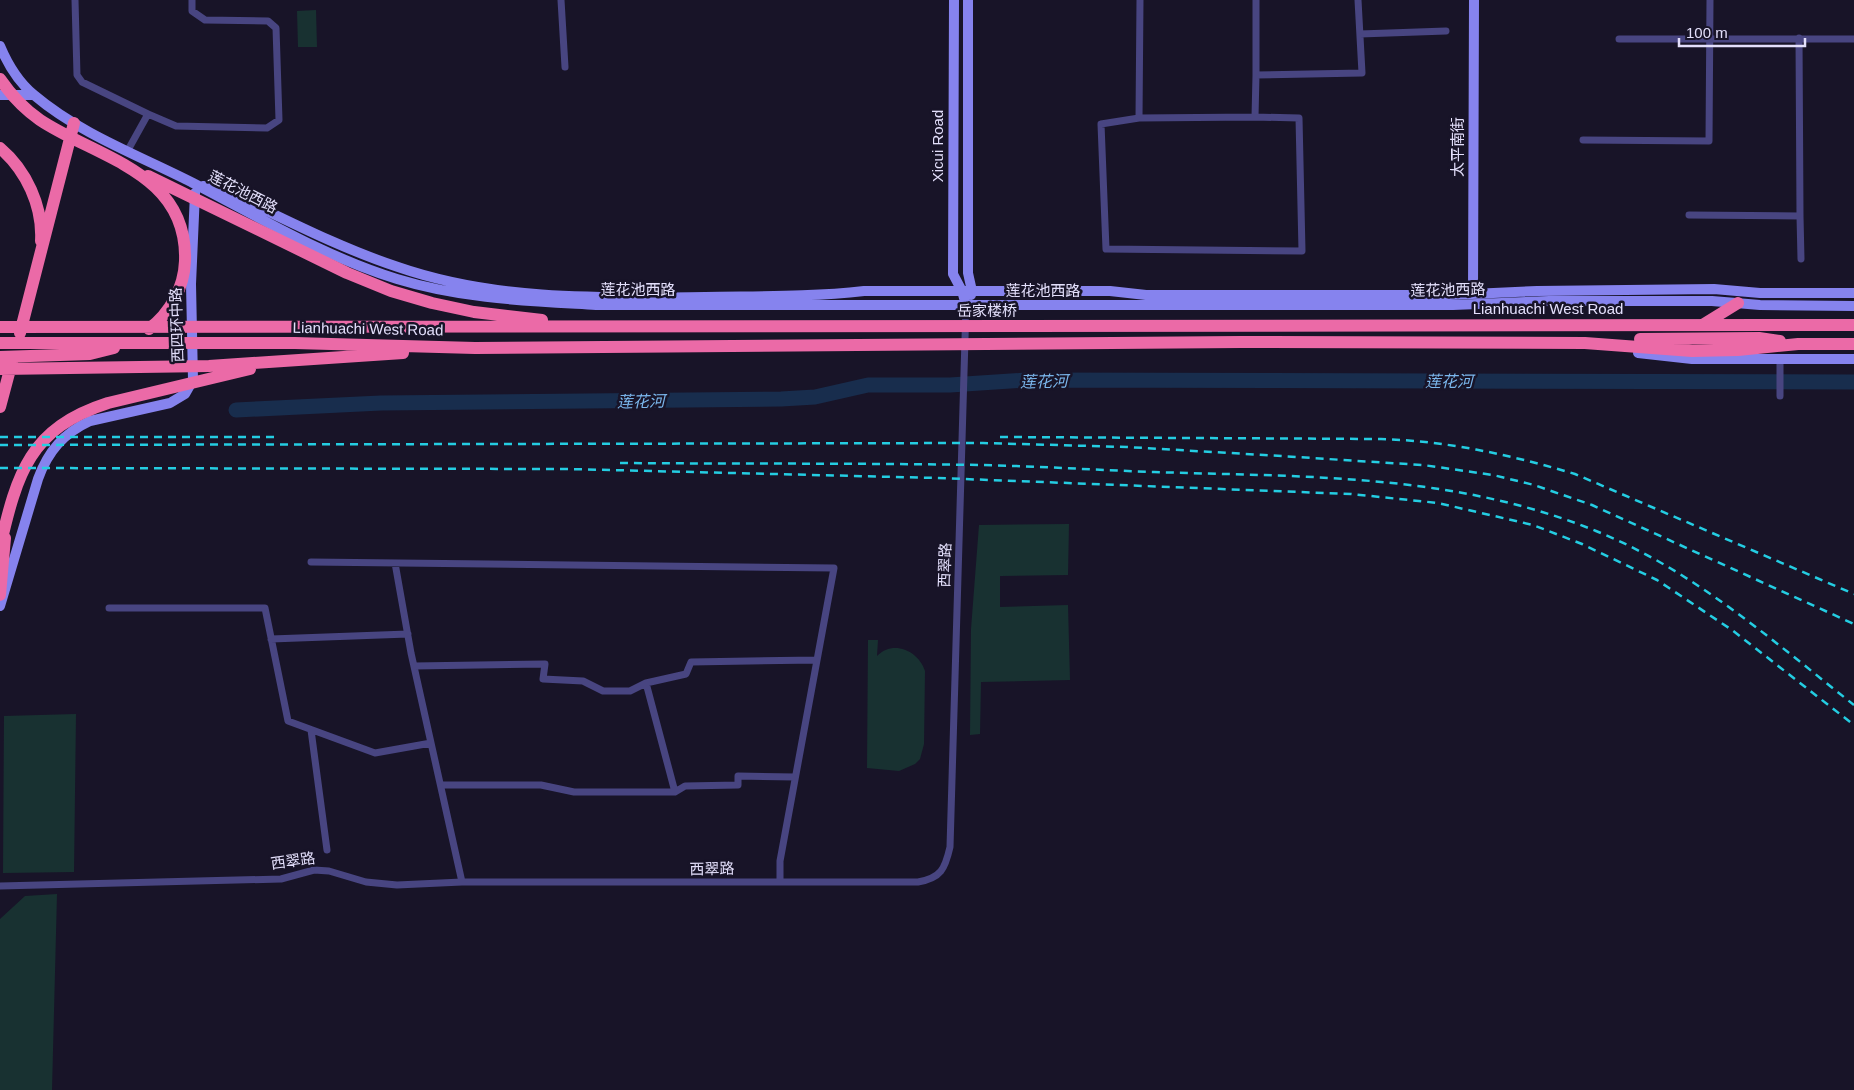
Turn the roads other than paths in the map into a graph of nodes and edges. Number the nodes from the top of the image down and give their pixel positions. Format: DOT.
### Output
graph roads {
  1 [pos="75,0"];
  2 [pos="192,0"];
  3 [pos="561,0"];
  4 [pos="954,0"];
  5 [pos="968,0"];
  6 [pos="1140,0"];
  7 [pos="1256,0"];
  8 [pos="1358,0"];
  9 [pos="1474,0"];
  10 [pos="1710,0"];
  11 [pos="1446,31"];
  12 [pos="1360,34"];
  13 [pos="1619,38"];
  14 [pos="1709,38"];
  15 [pos="1799,38"];
  16 [pos="1854,39"];
  17 [pos="0,46"];
  18 [pos="566,67"];
  19 [pos="1256,75"];
  20 [pos="0,80"];
  21 [pos="0,95"];
  22 [pos="33,95"];
  23 [pos="148,114"];
  24 [pos="1255,117"];
  25 [pos="1139,118"];
  26 [pos="74,122"];
  27 [pos="1583,140"];
  28 [pos="0,148"];
  29 [pos="128,150"];
  30 [pos="133,168"];
  31 [pos="195,184"];
  32 [pos="1689,215"];
  33 [pos="1800,216"];
  34 [pos="1801,259"];
  35 [pos="39,261"];
  36 [pos="967,291"];
  37 [pos="1854,293"];
  38 [pos="1473,294"];
  39 [pos="1738,297"];
  40 [pos="966,305"];
  41 [pos="1854,306"];
  42 [pos="1703,324"];
  43 [pos="1854,325"];
  44 [pos="1241,326"];
  45 [pos="0,327"];
  46 [pos="594,327"];
  47 [pos="734,327"];
  48 [pos="1585,343"];
  49 [pos="0,344"];
  50 [pos="1854,344"];
  51 [pos="476,348"];
  52 [pos="0,357"];
  53 [pos="1854,359"];
  54 [pos="1780,360"];
  55 [pos="279,362"];
  56 [pos="0,369"];
  57 [pos="1780,396"];
  58 [pos="0,407"];
  59 [pos="8,513"];
  60 [pos="0,547"];
  61 [pos="311,562"];
  62 [pos="395,564"];
  63 [pos="0,596"];
  64 [pos="0,606"];
  65 [pos="108,608"];
  66 [pos="408,634"];
  67 [pos="271,639"];
  68 [pos="817,660"];
  69 [pos="414,666"];
  70 [pos="646,683"];
  71 [pos="311,730"];
  72 [pos="431,743"];
  73 [pos="794,777"];
  74 [pos="441,786"];
  75 [pos="675,792"];
  76 [pos="327,850"];
  77 [pos="780,881"];
  78 [pos="462,882"];
  79 [pos="0,886"];
  1 -- 23 [label="street"];
  2 -- 23 [label="street"];
  3 -- 18 [label="street"];
  4 -- 36 [label="street, Xicui Road"];
  5 -- 36 [label="street, Xicui Road"];
  6 -- 25 [label="street"];
  7 -- 19 [label="street"];
  8 -- 12 [label="street"];
  9 -- 38 [label="street, 太平南街"];
  10 -- 14 [label="street"];
  11 -- 12 [label="street"];
  12 -- 19 [label="street"];
  13 -- 14 [label="street"];
  14 -- 15 [label="street"];
  14 -- 27 [label="street"];
  15 -- 16 [label="street"];
  15 -- 33 [label="street"];
  17 -- 22 [label="street"];
  19 -- 24 [label="street"];
  20 -- 30 [label="highway"];
  21 -- 22 [label="street"];
  22 -- 26 [label="street"];
  23 -- 29 [label="street"];
  24 -- 25 [label="street"];
  24 -- 25 [label="street"];
  26 -- 29 [label="street"];
  26 -- 35 [label="highway"];
  28 -- 35 [label="highway"];
  29 -- 31 [label="street"];
  30 -- 46 [label="highway"];
  30 -- 52 [label="highway"];
  31 -- 36 [label="street, 莲花池西路"];
  31 -- 40 [label="street, 莲花池西路"];
  31 -- 64 [label="street, 西四环中路"];
  32 -- 33 [label="street"];
  33 -- 34 [label="street"];
  35 -- 58 [label="highway"];
  36 -- 38 [label="street, 莲花池西路"];
  36 -- 40 [label="street"];
  37 -- 39 [label="street, 莲花池西路"];
  38 -- 39 [label="street, 莲花池西路"];
  39 -- 40 [label="street, 莲花池西路"];
  39 -- 41 [label="street, 莲花池西路"];
  39 -- 42 [label="highway"];
  40 -- 77 [label="street, 西翠路"];
  42 -- 43 [label="highway, Lianhuachi West Road"];
  42 -- 44 [label="highway, Lianhuachi West Road"];
  44 -- 47 [label="highway, 岳家楼桥"];
  45 -- 46 [label="highway, Lianhuachi West Road"];
  46 -- 47 [label="highway, Lianhuachi West Road"];
  48 -- 50 [label="highway"];
  48 -- 51 [label="highway, Lianhuachi West Road"];
  48 -- 54 [label="street"];
  49 -- 51 [label="highway, Lianhuachi West Road"];
  51 -- 55 [label="highway"];
  53 -- 54 [label="street"];
  54 -- 57 [label="street"];
  55 -- 56 [label="highway"];
  55 -- 59 [label="highway"];
  59 -- 60 [label="highway"];
  59 -- 63 [label="highway"];
  61 -- 62 [label="street"];
  62 -- 66 [label="street"];
  62 -- 68 [label="street"];
  65 -- 67 [label="street"];
  66 -- 67 [label="street"];
  66 -- 69 [label="street"];
  67 -- 71 [label="street"];
  68 -- 70 [label="street"];
  68 -- 73 [label="street"];
  69 -- 70 [label="street"];
  69 -- 72 [label="street"];
  70 -- 75 [label="street"];
  71 -- 72 [label="street"];
  71 -- 76 [label="street"];
  72 -- 74 [label="street"];
  73 -- 75 [label="street"];
  73 -- 77 [label="street"];
  74 -- 75 [label="street"];
  74 -- 78 [label="street"];
  77 -- 78 [label="street, 西翠路"];
  78 -- 79 [label="street, 西翠路"];
}
